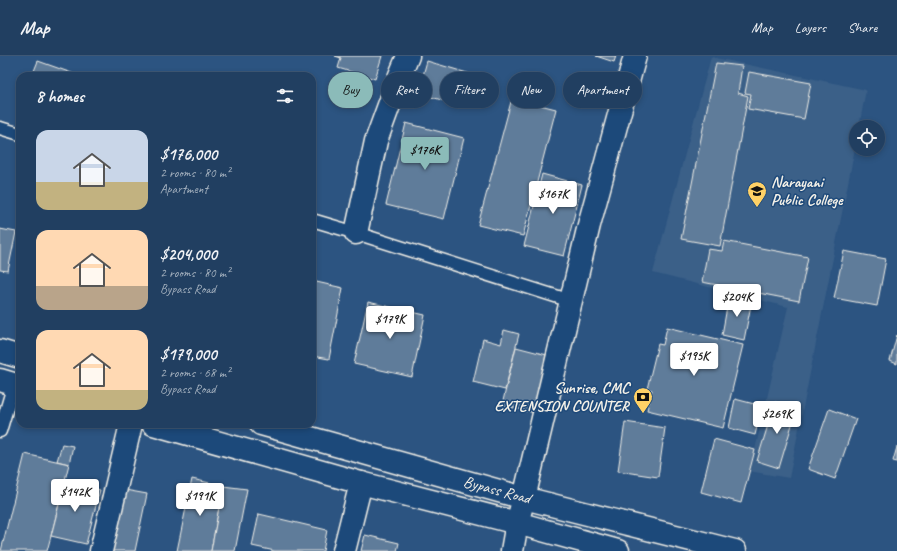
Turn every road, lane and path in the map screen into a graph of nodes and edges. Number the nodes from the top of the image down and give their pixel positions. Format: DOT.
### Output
graph roads {
  1 [pos="408,56"];
  2 [pos="635,56"];
  3 [pos="0,128"];
  4 [pos="16,133"];
  5 [pos="316,221"];
  6 [pos="356,233"];
  7 [pos="571,301"];
  8 [pos="0,351"];
  9 [pos="16,356"];
  10 [pos="11,383"];
  11 [pos="130,428"];
  12 [pos="167,428"];
  13 [pos="275,428"];
  14 [pos="0,431"];
  15 [pos="361,483"];
  16 [pos="524,498"];
  17 [pos="517,523"];
  18 [pos="101,551"];
  19 [pos="344,551"];
  20 [pos="512,551"];
  21 [pos="618,551"];
  22 [pos="734,551"];
  1 -- 6 [label="main road"];
  2 -- 7 [label="main road"];
  3 -- 4 [label="lane"];
  5 -- 6 [label="lane"];
  6 -- 7 [label="lane"];
  7 -- 16 [label="main road"];
  8 -- 9 [label="main road"];
  10 -- 14 [label="lane"];
  11 -- 18 [label="main road"];
  12 -- 15 [label="main road, Bypass Road"];
  13 -- 16 [label="main road, Bypass Road"];
  15 -- 17 [label="main road, Bypass Road"];
  15 -- 19 [label="main road"];
  16 -- 17 [label="main road"];
  16 -- 22 [label="main road, Bypass Road"];
  17 -- 20 [label="main road"];
  17 -- 21 [label="main road, Bypass Road"];
}
